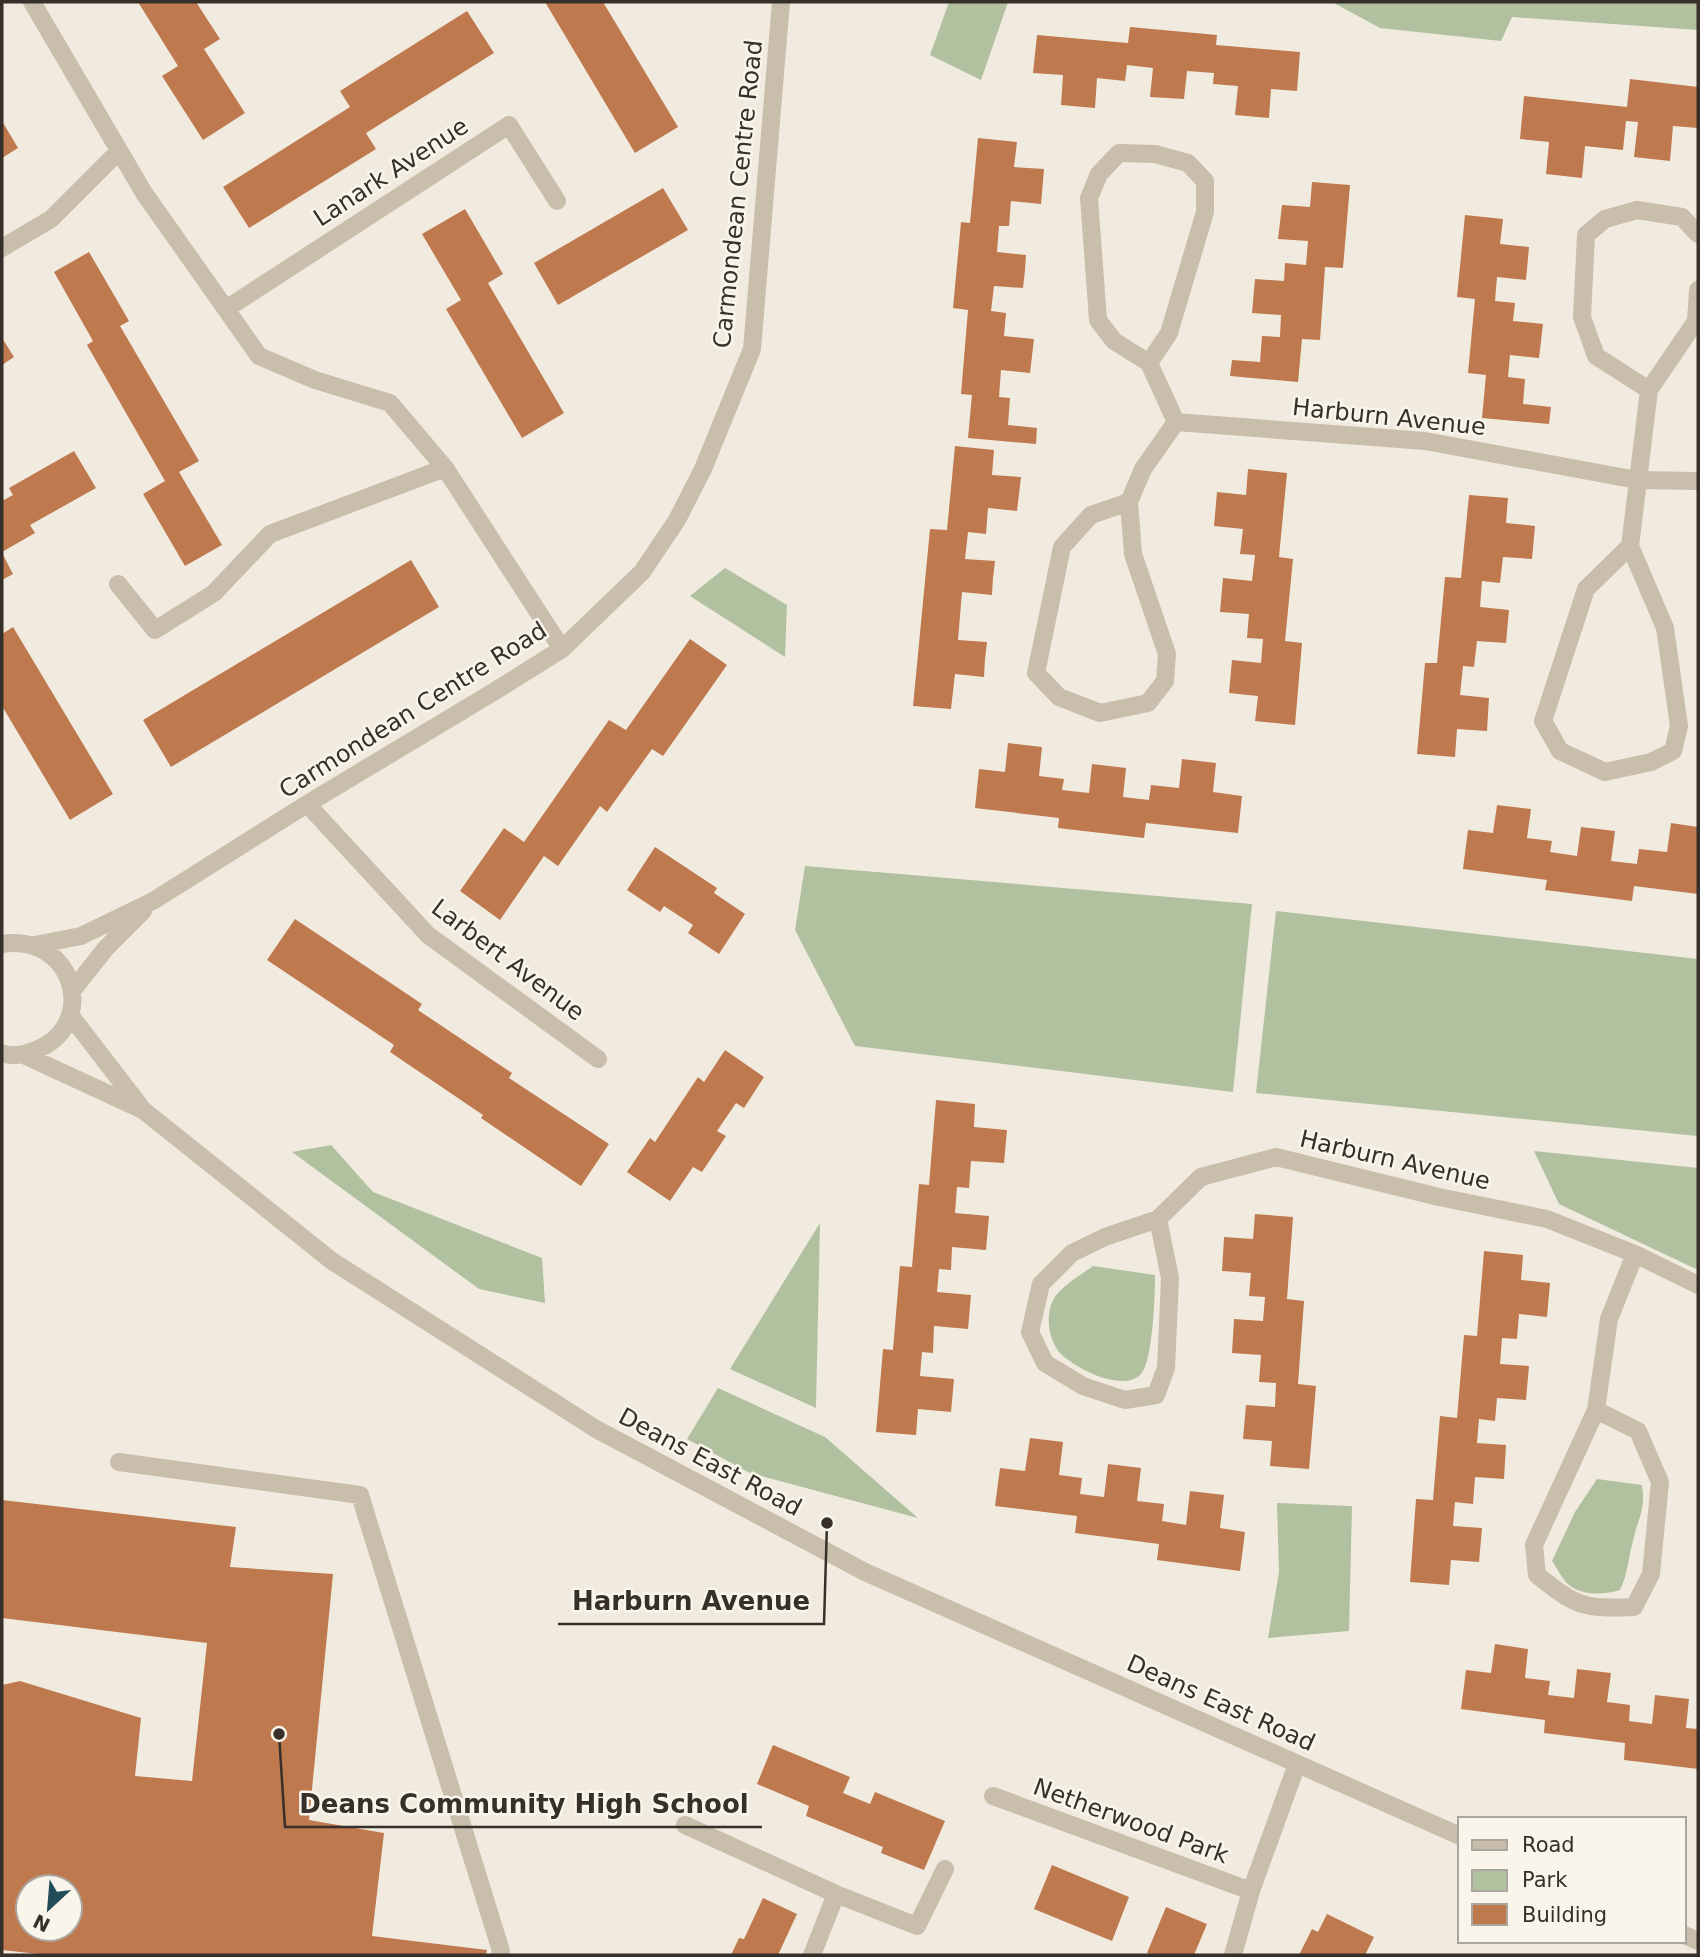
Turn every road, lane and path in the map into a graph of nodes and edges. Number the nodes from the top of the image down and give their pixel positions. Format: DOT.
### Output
graph roads {
  1 [pos="32,2"];
  2 [pos="781,2"];
  3 [pos="119,151"];
  4 [pos="557,201"];
  5 [pos="1698,234"];
  6 [pos="2,248"];
  7 [pos="1698,290"];
  8 [pos="226,309"];
  9 [pos="1149,363"];
  10 [pos="1649,390"];
  11 [pos="1176,422"];
  12 [pos="445,468"];
  13 [pos="1637,480"];
  14 [pos="1698,481"];
  15 [pos="1129,502"];
  16 [pos="1630,546"];
  17 [pos="118,584"];
  18 [pos="562,649"];
  19 [pos="307,804"];
  20 [pos="153,901"];
  21 [pos="2,944"];
  22 [pos="35,945"];
  23 [pos="72,991"];
  24 [pos="70,1014"];
  25 [pos="2,1053"];
  26 [pos="24,1055"];
  27 [pos="598,1059"];
  28 [pos="143,1110"];
  29 [pos="1157,1219"];
  30 [pos="1635,1254"];
  31 [pos="1698,1284"];
  32 [pos="1596,1410"];
  33 [pos="119,1462"];
  34 [pos="1297,1764"];
  35 [pos="993,1796"];
  36 [pos="685,1825"];
  37 [pos="1458,1835"];
  38 [pos="945,1869"];
  39 [pos="1251,1891"];
  40 [pos="836,1894"];
  41 [pos="500,1955"];
  42 [pos="812,1955"];
  43 [pos="1233,1955"];
  1 -- 3 [label="street"];
  2 -- 18 [label="street, Carmondean Centre Road"];
  3 -- 6 [label="street"];
  3 -- 8 [label="street"];
  4 -- 8 [label="street, Lanark Avenue"];
  5 -- 10 [label="street"];
  7 -- 10 [label="street"];
  8 -- 12 [label="street"];
  9 -- 9 [label="street"];
  9 -- 11 [label="street"];
  10 -- 13 [label="street"];
  11 -- 13 [label="street, Harburn Avenue"];
  11 -- 15 [label="street"];
  12 -- 17 [label="street"];
  12 -- 18 [label="street"];
  13 -- 14 [label="street, Harburn Avenue"];
  13 -- 16 [label="street"];
  15 -- 15 [label="street"];
  16 -- 16 [label="street"];
  18 -- 19 [label="street, Carmondean Centre Road"];
  19 -- 20 [label="street, Carmondean Centre Road"];
  19 -- 27 [label="street, Larbert Avenue"];
  20 -- 22 [label="street, Carmondean Centre Road"];
  20 -- 23 [label="street, Carmondean Centre Road"];
  21 -- 22 [label="street, Carmondean Centre Road"];
  22 -- 23 [label="street"];
  23 -- 24 [label="street"];
  24 -- 26 [label="street"];
  24 -- 28 [label="street, Deans East Road"];
  25 -- 26 [label="street"];
  26 -- 28 [label="street, Deans East Road"];
  28 -- 34 [label="street, Deans East Road"];
  29 -- 29 [label="street, Harburn Avenue"];
  29 -- 30 [label="street, Harburn Avenue"];
  30 -- 31 [label="street, Harburn Avenue"];
  30 -- 32 [label="street"];
  32 -- 32 [label="street"];
  33 -- 41 [label="street"];
  34 -- 37 [label="street, Deans East Road"];
  34 -- 39 [label="street, Netherwood Park"];
  35 -- 39 [label="street, Netherwood Park"];
  36 -- 40 [label="street"];
  38 -- 40 [label="street"];
  39 -- 43 [label="street, Netherwood Park"];
  40 -- 42 [label="street"];
}
